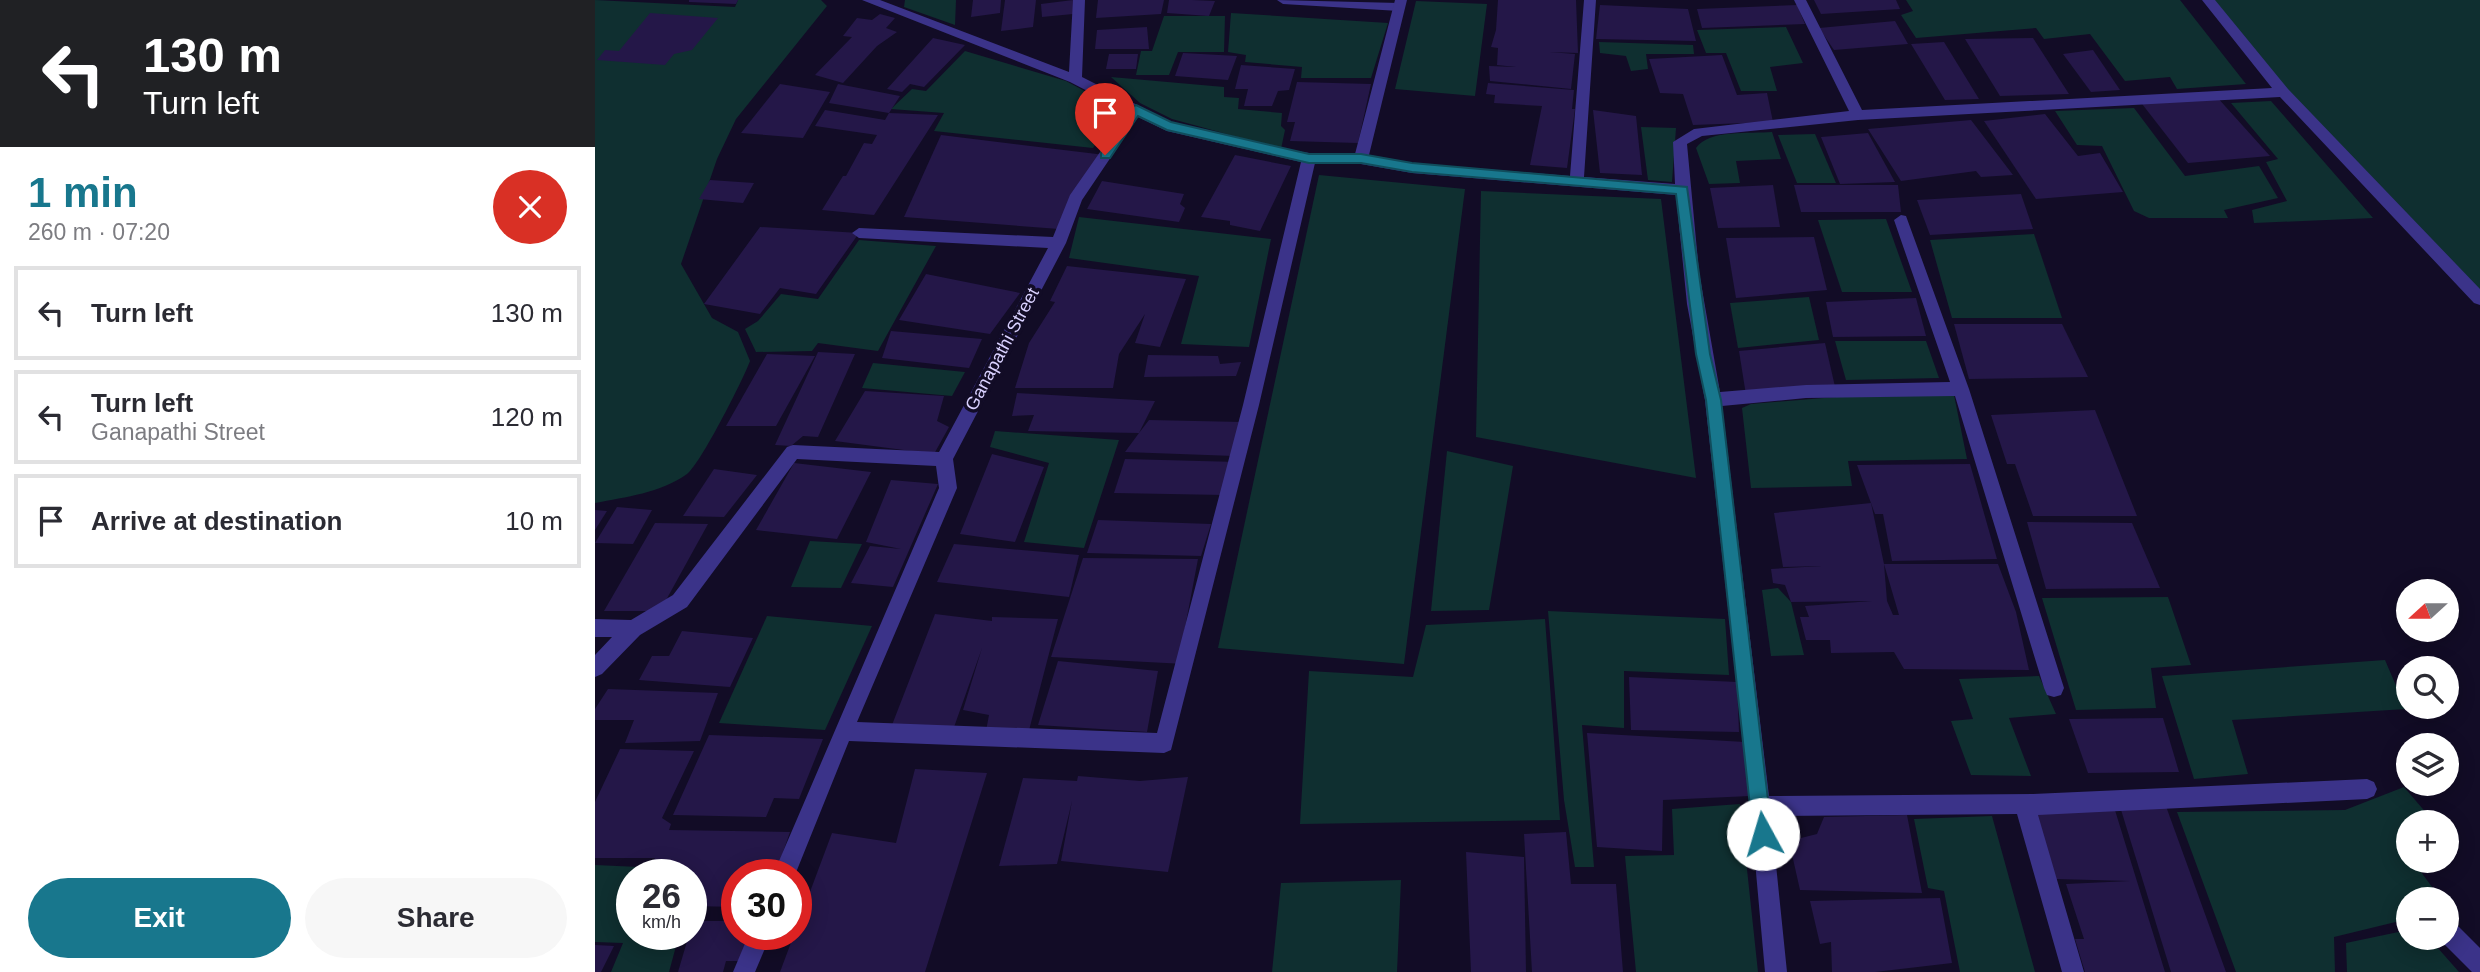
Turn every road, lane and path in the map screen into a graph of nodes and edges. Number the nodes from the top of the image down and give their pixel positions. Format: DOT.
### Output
graph roads {
  1 [pos="867,0"];
  2 [pos="1079,0"];
  3 [pos="1283,0"];
  4 [pos="1590,0"];
  5 [pos="1800,0"];
  6 [pos="2208,0"];
  7 [pos="1400,4"];
  8 [pos="896,5"];
  9 [pos="1075,79"];
  10 [pos="2283,92"];
  11 [pos="1136,110"];
  12 [pos="1859,115"];
  13 [pos="1309,158"];
  14 [pos="1361,159"];
  15 [pos="1577,181"];
  16 [pos="1682,190"];
  17 [pos="1901,220"];
  18 [pos="859,233"];
  19 [pos="1058,243"];
  20 [pos="2480,299"];
  21 [pos="1961,389"];
  22 [pos="1713,400"];
  23 [pos="944,459"];
  24 [pos="595,628"];
  25 [pos="633,629"];
  26 [pos="595,668"];
  27 [pos="2054,688"];
  28 [pos="843,731"];
  29 [pos="2367,789"];
  30 [pos="2028,804"];
  31 [pos="1760,806"];
  32 [pos="791,859"];
  33 [pos="2459,943"];
  34 [pos="753,950"];
  35 [pos="2480,964"];
  36 [pos="744,972"];
  37 [pos="1776,972"];
  38 [pos="2073,972"];
  1 -- 8 [label="street"];
  2 -- 9 [label="street"];
  3 -- 7 [label="lane"];
  4 -- 15 [label="street"];
  5 -- 12 [label="street"];
  6 -- 10 [label="street"];
  7 -- 14 [label="street"];
  8 -- 9 [label="street"];
  9 -- 11 [label="street"];
  10 -- 12 [label="street"];
  10 -- 20 [label="street"];
  11 -- 13 [label="street"];
  11 -- 19 [label="street, Ganapathi Street"];
  12 -- 16 [label="street"];
  13 -- 14 [label="street"];
  13 -- 28 [label="street"];
  14 -- 15 [label="street"];
  15 -- 16 [label="street"];
  16 -- 22 [label="street"];
  17 -- 21 [label="street"];
  18 -- 19 [label="street"];
  19 -- 23 [label="street, Ganapathi Street"];
  21 -- 22 [label="street"];
  21 -- 27 [label="street"];
  22 -- 31 [label="street"];
  23 -- 25 [label="street"];
  23 -- 28 [label="street"];
  24 -- 25 [label="street"];
  25 -- 26 [label="street"];
  28 -- 32 [label="street"];
  29 -- 30 [label="street"];
  30 -- 31 [label="street"];
  30 -- 38 [label="street"];
  31 -- 37 [label="street"];
  33 -- 35 [label="street"];
  34 -- 36 [label="street"];
}
